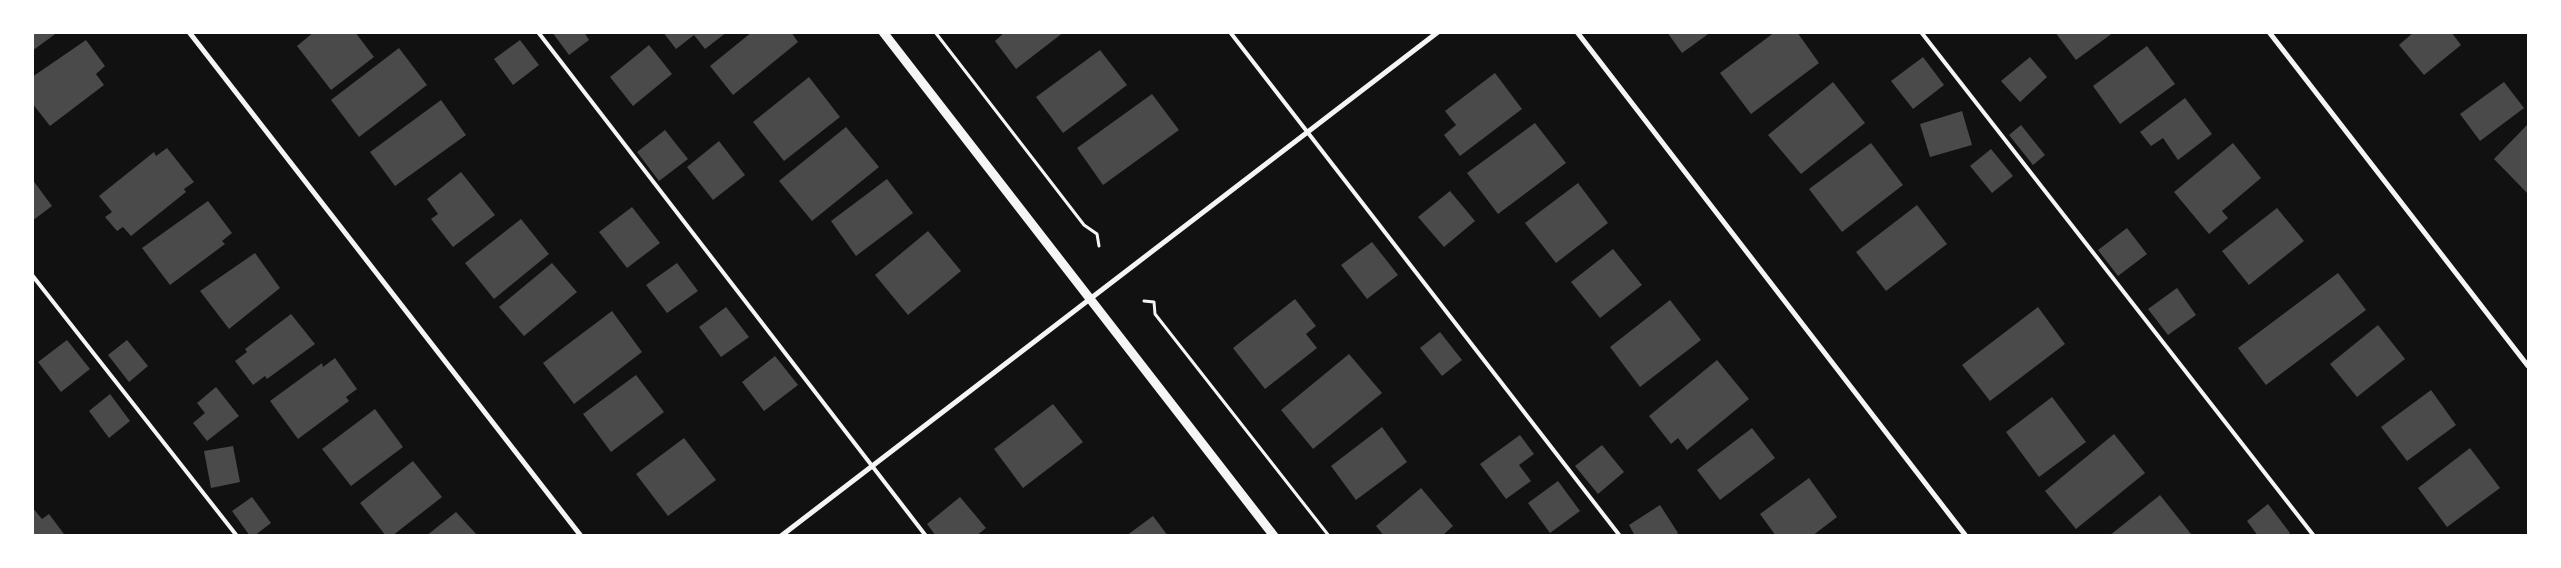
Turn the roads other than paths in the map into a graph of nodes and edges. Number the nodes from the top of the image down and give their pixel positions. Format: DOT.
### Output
graph roads {
  1 [pos="189,32"];
  2 [pos="538,32"];
  3 [pos="883,32"];
  4 [pos="1230,32"];
  5 [pos="1438,32"];
  6 [pos="1576,32"];
  7 [pos="1921,32"];
  8 [pos="2269,32"];
  9 [pos="1308,132"];
  10 [pos="32,274"];
  11 [pos="1091,298"];
  12 [pos="2528,366"];
  13 [pos="872,466"];
  14 [pos="237,536"];
  15 [pos="581,536"];
  16 [pos="782,536"];
  17 [pos="926,536"];
  18 [pos="1274,536"];
  19 [pos="1620,536"];
  20 [pos="1966,536"];
  21 [pos="2314,536"];
  1 -- 15 [label="street"];
  2 -- 13 [label="lane"];
  3 -- 11 [label="street"];
  4 -- 9 [label="lane"];
  5 -- 9 [label="street"];
  6 -- 20 [label="street"];
  7 -- 21 [label="lane"];
  8 -- 12 [label="street"];
  9 -- 11 [label="street"];
  9 -- 19 [label="lane"];
  10 -- 14 [label="lane"];
  11 -- 13 [label="street"];
  11 -- 18 [label="street"];
  13 -- 16 [label="street"];
  13 -- 17 [label="lane"];
}
